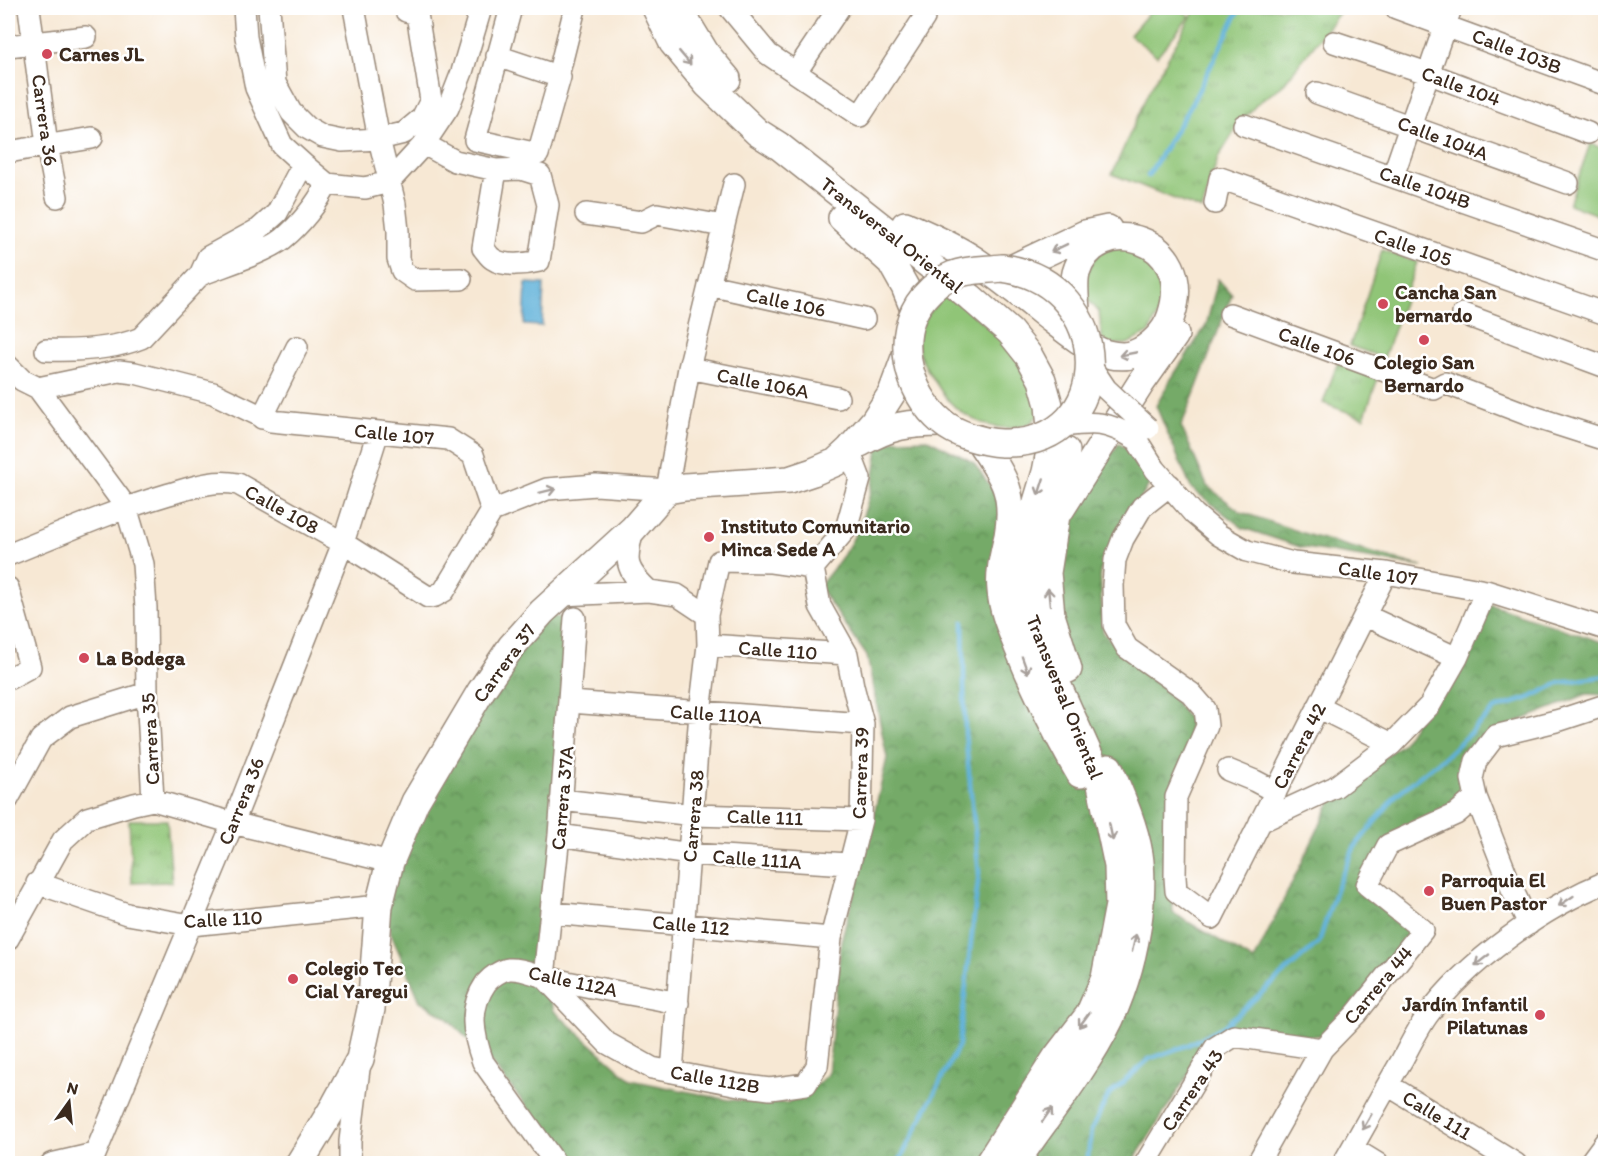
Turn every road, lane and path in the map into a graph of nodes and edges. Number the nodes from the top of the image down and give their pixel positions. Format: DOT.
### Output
graph roads {
  1 [pos="29,8"];
  2 [pos="244,8"];
  3 [pos="269,8"];
  4 [pos="354,8"];
  5 [pos="481,8"];
  6 [pos="511,8"];
  7 [pos="575,8"];
  8 [pos="656,8"];
  9 [pos="678,8"];
  10 [pos="730,8"];
  11 [pos="840,8"];
  12 [pos="1396,8"];
  13 [pos="413,10"];
  14 [pos="1448,16"];
  15 [pos="924,18"];
  16 [pos="86,37"];
  17 [pos="1334,42"];
  18 [pos="34,43"];
  19 [pos="8,46"];
  20 [pos="497,56"];
  21 [pos="560,68"];
  22 [pos="796,72"];
  23 [pos="1430,74"];
  24 [pos="1604,84"];
  25 [pos="1317,93"];
  26 [pos="1244,124"];
  27 [pos="1410,126"];
  28 [pos="757,132"];
  29 [pos="1587,134"];
  30 [pos="92,138"];
  31 [pos="379,139"];
  32 [pos="424,144"];
  33 [pos="47,146"];
  34 [pos="8,152"];
  35 [pos="303,164"];
  36 [pos="496,170"];
  37 [pos="1394,176"];
  38 [pos="389,182"];
  39 [pos="1568,183"];
  40 [pos="327,184"];
  41 [pos="734,184"];
  42 [pos="57,197"];
  43 [pos="1215,203"];
  44 [pos="586,214"];
  45 [pos="905,225"];
  46 [pos="723,226"];
  47 [pos="1107,235"];
  48 [pos="1605,251"];
  49 [pos="1011,269"];
  50 [pos="200,275"];
  51 [pos="461,279"];
  52 [pos="709,285"];
  53 [pos="914,309"];
  54 [pos="1076,314"];
  55 [pos="1230,314"];
  56 [pos="1463,314"];
  57 [pos="1605,314"];
  58 [pos="864,319"];
  59 [pos="297,346"];
  60 [pos="46,350"];
  61 [pos="906,354"];
  62 [pos="1090,365"];
  63 [pos="8,366"];
  64 [pos="1605,367"];
  65 [pos="689,368"];
  66 [pos="38,388"];
  67 [pos="838,398"];
  68 [pos="262,418"];
  69 [pos="943,423"];
  70 [pos="1062,426"];
  71 [pos="378,432"];
  72 [pos="1142,433"];
  73 [pos="978,439"];
  74 [pos="1605,440"];
  75 [pos="849,450"];
  76 [pos="1170,485"];
  77 [pos="666,490"];
  78 [pos="126,507"];
  79 [pos="492,511"];
  80 [pos="1056,518"];
  81 [pos="633,529"];
  82 [pos="343,543"];
  83 [pos="8,555"];
  84 [pos="813,568"];
  85 [pos="1386,573"];
  86 [pos="8,588"];
  87 [pos="649,591"];
  88 [pos="1486,591"];
  89 [pos="561,595"];
  90 [pos="707,615"];
  91 [pos="1366,616"];
  92 [pos="575,618"];
  93 [pos="1604,622"];
  94 [pos="708,645"];
  95 [pos="847,654"];
  96 [pos="1457,658"];
  97 [pos="8,679"];
  98 [pos="147,693"];
  99 [pos="570,702"];
  100 [pos="1605,705"];
  101 [pos="1318,707"];
  102 [pos="700,713"];
  103 [pos="863,724"];
  104 [pos="1392,744"];
  105 [pos="1228,770"];
  106 [pos="1275,792"];
  107 [pos="1476,797"];
  108 [pos="8,799"];
  109 [pos="153,800"];
  110 [pos="561,800"];
  111 [pos="1104,803"];
  112 [pos="694,815"];
  113 [pos="861,820"];
  114 [pos="1260,822"];
  115 [pos="233,823"];
  116 [pos="559,835"];
  117 [pos="690,854"];
  118 [pos="390,862"];
  119 [pos="848,864"];
  120 [pos="1605,882"];
  121 [pos="37,883"];
  122 [pos="379,906"];
  123 [pos="552,913"];
  124 [pos="1529,924"];
  125 [pos="191,925"];
  126 [pos="684,925"];
  127 [pos="831,938"];
  128 [pos="8,939"];
  129 [pos="544,977"];
  130 [pos="678,1002"];
  131 [pos="1322,1049"];
  132 [pos="360,1059"];
  133 [pos="672,1072"];
  134 [pos="1388,1085"];
  135 [pos="1605,1141"];
  136 [pos="1347,1156"];
  137 [pos="92,1159"];
  138 [pos="51,1164"];
  139 [pos="299,1164"];
  140 [pos="350,1164"];
  141 [pos="556,1164"];
  142 [pos="988,1164"];
  143 [pos="1014,1164"];
  144 [pos="1144,1164"];
  145 [pos="1257,1164"];
  146 [pos="1378,1164"];
  147 [pos="1516,1164"];
  148 [pos="1589,1164"];
  1 -- 18 [label="street, Carrera 36"];
  2 -- 35 [label="street"];
  3 -- 31 [label="street"];
  4 -- 31 [label="street"];
  5 -- 32 [label="street"];
  6 -- 20 [label="street"];
  7 -- 21 [label="street"];
  8 -- 28 [label="main road, Transversal Oriental, one-way"];
  9 -- 45 [label="main road, Transversal Oriental"];
  10 -- 22 [label="street"];
  11 -- 22 [label="street"];
  12 -- 14 [label="street, Calle 103B"];
  13 -- 31 [label="street"];
  14 -- 23 [label="street"];
  14 -- 24 [label="street, Calle 103B"];
  15 -- 22 [label="street"];
  16 -- 18 [label="street"];
  17 -- 23 [label="street, Calle 104"];
  18 -- 19 [label="street"];
  18 -- 33 [label="street, Carrera 36"];
  20 -- 20 [label="street"];
  23 -- 27 [label="street"];
  23 -- 29 [label="street, Calle 104"];
  25 -- 27 [label="street, Calle 104A"];
  26 -- 37 [label="street, Calle 104B"];
  27 -- 37 [label="street"];
  27 -- 39 [label="street, Calle 104A"];
  28 -- 53 [label="main road"];
  28 -- 111 [label="main road, Transversal Oriental, one-way"];
  30 -- 33 [label="street"];
  31 -- 38 [label="street"];
  32 -- 36 [label="street"];
  32 -- 38 [label="street"];
  33 -- 34 [label="street"];
  33 -- 42 [label="street, Carrera 36"];
  35 -- 40 [label="street"];
  35 -- 50 [label="street"];
  36 -- 36 [label="street"];
  37 -- 48 [label="street, Calle 104B"];
  38 -- 40 [label="street"];
  38 -- 51 [label="street"];
  40 -- 50 [label="street"];
  41 -- 46 [label="street, Carrera 37"];
  43 -- 57 [label="street, Calle 105"];
  44 -- 46 [label="street"];
  47 -- 45 [label="main road, one-way"];
  45 -- 80 [label="main road, Transversal Oriental"];
  46 -- 52 [label="street, Carrera 37"];
  47 -- 49 [label="main road, one-way"];
  47 -- 54 [label="main road"];
  47 -- 80 [label="main road"];
  49 -- 53 [label="main road, bridge"];
  49 -- 54 [label="main road, bridge"];
  50 -- 60 [label="street"];
  52 -- 58 [label="street, Calle 106"];
  52 -- 65 [label="street, Carrera 37"];
  53 -- 61 [label="main road, bridge"];
  54 -- 62 [label="main road, bridge"];
  55 -- 74 [label="street, Calle 106"];
  56 -- 64 [label="street"];
  59 -- 68 [label="street"];
  61 -- 69 [label="main road, bridge"];
  61 -- 75 [label="main road"];
  62 -- 70 [label="main road, bridge"];
  62 -- 72 [label="street, Calle 107, bridge"];
  63 -- 66 [label="street, Carrera 35"];
  65 -- 67 [label="street, Calle 106A"];
  65 -- 77 [label="street, Carrera 37"];
  66 -- 68 [label="street, Calle 107"];
  66 -- 78 [label="street, Carrera 35"];
  68 -- 71 [label="street, Calle 107"];
  69 -- 73 [label="main road, bridge"];
  69 -- 75 [label="main road"];
  70 -- 72 [label="street, bridge"];
  70 -- 73 [label="main road, bridge"];
  71 -- 79 [label="street, Calle 107"];
  71 -- 82 [label="street, Carrera 36"];
  72 -- 76 [label="street, Calle 107"];
  73 -- 111 [label="main road, one-way"];
  75 -- 77 [label="main road"];
  75 -- 84 [label="street"];
  76 -- 85 [label="street, Calle 107"];
  76 -- 114 [label="street, Carrera 42"];
  79 -- 77 [label="street, one-way"];
  77 -- 81 [label="main road, Carrera 37"];
  78 -- 82 [label="street, Calle 108"];
  78 -- 83 [label="street, Calle 108"];
  78 -- 98 [label="street, Carrera 35"];
  79 -- 82 [label="street, Calle 108"];
  143 -- 80 [label="main road, Transversal Oriental, one-way"];
  81 -- 87 [label="street"];
  81 -- 89 [label="main road, Carrera 37"];
  82 -- 115 [label="street, Carrera 36"];
  84 -- 90 [label="street, Carrera 38"];
  84 -- 95 [label="street, Carrera 39"];
  85 -- 88 [label="street, Calle 107"];
  85 -- 91 [label="street, Carrera 42"];
  86 -- 97 [label="street"];
  87 -- 89 [label="street"];
  87 -- 90 [label="street"];
  88 -- 93 [label="street, Calle 107"];
  88 -- 96 [label="street"];
  89 -- 118 [label="main road, Carrera 37"];
  90 -- 94 [label="street, Carrera 38"];
  91 -- 96 [label="street"];
  91 -- 101 [label="street, Carrera 42"];
  92 -- 99 [label="street, Carrera 37A"];
  94 -- 95 [label="street, Calle 110"];
  94 -- 102 [label="street, Carrera 38"];
  95 -- 103 [label="street, Carrera 39"];
  96 -- 104 [label="street"];
  98 -- 108 [label="street"];
  98 -- 109 [label="street, Carrera 35"];
  99 -- 102 [label="street, Calle 110A"];
  99 -- 110 [label="street, Carrera 37A"];
  100 -- 107 [label="street"];
  101 -- 104 [label="street"];
  101 -- 106 [label="street, Carrera 42"];
  102 -- 103 [label="street, Calle 110A"];
  102 -- 112 [label="street, Carrera 38"];
  103 -- 113 [label="street, Carrera 39"];
  104 -- 114 [label="street"];
  105 -- 106 [label="street"];
  106 -- 114 [label="street, Carrera 42"];
  107 -- 124 [label="street"];
  107 -- 131 [label="street, Carrera 44"];
  109 -- 115 [label="street"];
  109 -- 121 [label="street, Carrera 35"];
  110 -- 112 [label="street, Calle 111"];
  110 -- 116 [label="street, Carrera 37A"];
  111 -- 142 [label="main road, Transversal Oriental, one-way"];
  112 -- 113 [label="street, Calle 111"];
  112 -- 117 [label="street, Carrera 38"];
  113 -- 119 [label="street, Carrera 39"];
  115 -- 118 [label="street"];
  115 -- 125 [label="street, Carrera 36"];
  116 -- 117 [label="street, Calle 111A"];
  116 -- 123 [label="street, Carrera 37A"];
  117 -- 119 [label="street, Calle 111A"];
  117 -- 126 [label="street, Carrera 38"];
  118 -- 122 [label="main road, Carrera 37"];
  119 -- 127 [label="street, Carrera 39"];
  120 -- 124 [label="street, one-way"];
  121 -- 125 [label="street, Calle 110"];
  121 -- 128 [label="street, Carrera 35"];
  122 -- 125 [label="street, Calle 110"];
  122 -- 132 [label="main road, Carrera 37"];
  123 -- 126 [label="street, Calle 112"];
  123 -- 129 [label="street, Carrera 37A"];
  124 -- 134 [label="street, one-way"];
  125 -- 137 [label="street, Carrera 36"];
  126 -- 127 [label="street, Calle 112"];
  126 -- 130 [label="street, Carrera 38"];
  127 -- 133 [label="street, Calle 112B"];
  129 -- 130 [label="street, Calle 112A"];
  129 -- 133 [label="street, Calle 112B"];
  129 -- 141 [label="street, Calle 112A"];
  130 -- 133 [label="street, Carrera 38"];
  131 -- 144 [label="street, Carrera 43"];
  131 -- 145 [label="street, Carrera 44"];
  132 -- 139 [label="main road, Carrera 37"];
  132 -- 140 [label="street"];
  134 -- 136 [label="street, one-way"];
  134 -- 147 [label="street, Calle 111"];
  135 -- 148 [label="street"];
  136 -- 146 [label="street"];
  137 -- 138 [label="street"];
}
